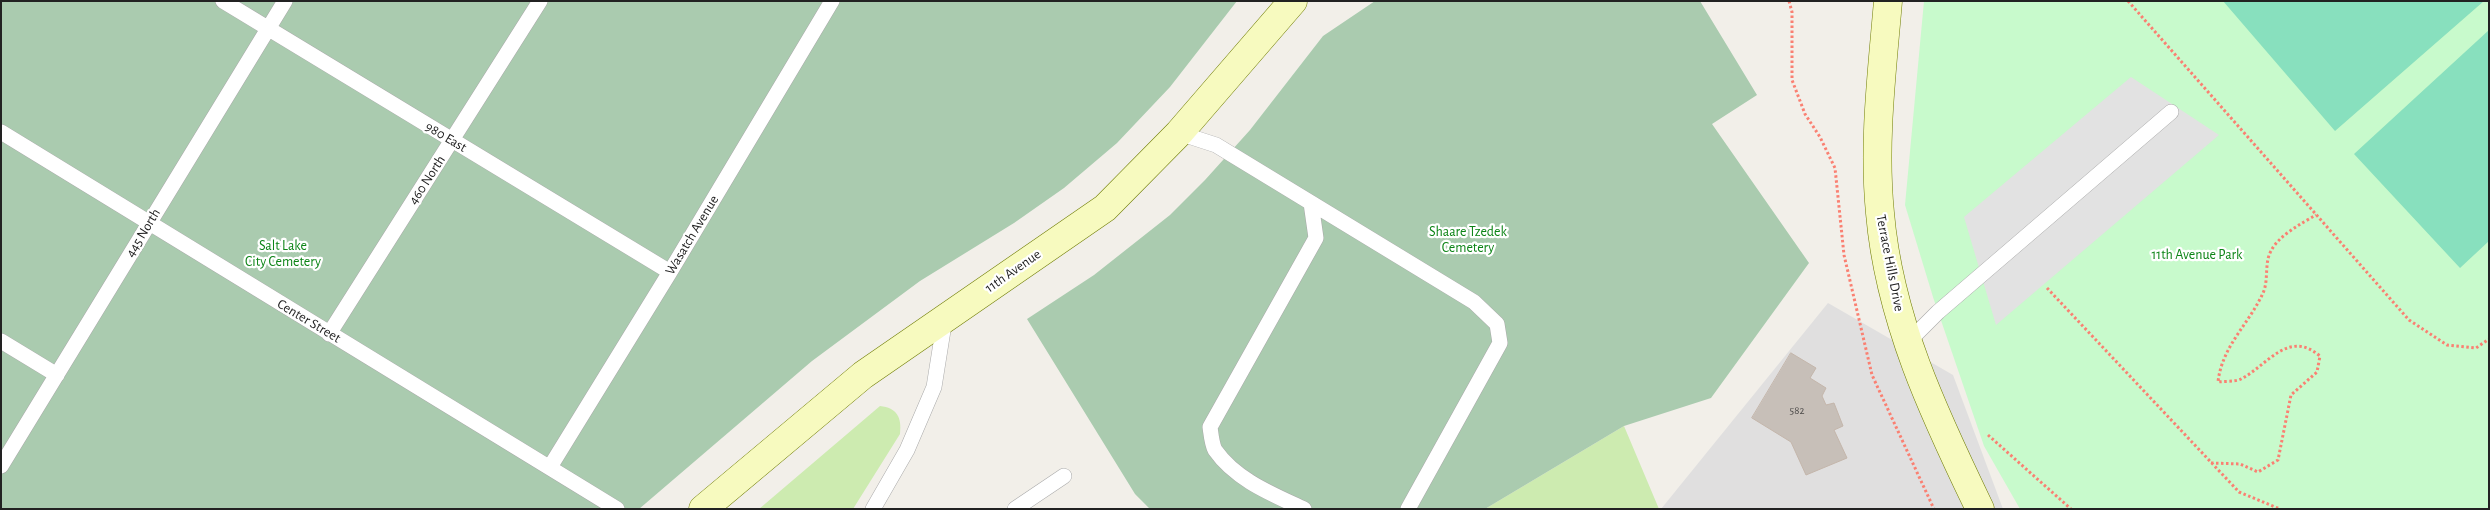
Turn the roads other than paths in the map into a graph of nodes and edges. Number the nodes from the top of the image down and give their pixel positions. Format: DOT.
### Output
graph roads {
  1 [pos="223,1"];
  2 [pos="285,1"];
  3 [pos="540,1"];
  4 [pos="832,1"];
  5 [pos="1293,1"];
  6 [pos="1888,1"];
  7 [pos="269,28"];
  8 [pos="2172,112"];
  9 [pos="1,132"];
  10 [pos="1179,133"];
  11 [pos="452,141"];
  12 [pos="1311,204"];
  13 [pos="149,224"];
  14 [pos="670,272"];
  15 [pos="945,318"];
  16 [pos="329,334"];
  17 [pos="1,341"];
  18 [pos="1907,343"];
  19 [pos="57,375"];
  20 [pos="1,466"];
  21 [pos="550,467"];
  22 [pos="1064,476"];
  23 [pos="617,509"];
  24 [pos="703,509"];
  25 [pos="873,509"];
  26 [pos="1015,509"];
  27 [pos="1304,509"];
  28 [pos="1408,509"];
  29 [pos="1980,509"];
  1 -- 7 [label="lane, 980 East"];
  2 -- 7 [label="lane, 445 North"];
  3 -- 11 [label="lane, 460 North"];
  4 -- 14 [label="lane, Wasatch Avenue"];
  5 -- 10 [label="street, 11th Avenue"];
  6 -- 18 [label="street, Terrace Hills Drive"];
  7 -- 11 [label="lane, 980 East"];
  7 -- 13 [label="lane, 445 North"];
  8 -- 18 [label="lane"];
  9 -- 13 [label="lane, Center Street"];
  10 -- 12 [label="lane"];
  10 -- 15 [label="street, 11th Avenue"];
  11 -- 14 [label="lane, 980 East"];
  11 -- 16 [label="lane, 460 North"];
  12 -- 27 [label="lane"];
  12 -- 28 [label="lane"];
  13 -- 16 [label="lane, Center Street"];
  13 -- 19 [label="lane, 445 North"];
  14 -- 21 [label="lane, Wasatch Avenue"];
  15 -- 24 [label="street, 11th Avenue"];
  15 -- 25 [label="lane"];
  16 -- 21 [label="lane, Center Street"];
  17 -- 19 [label="lane"];
  18 -- 29 [label="street, Terrace Hills Drive"];
  19 -- 20 [label="lane, 445 North"];
  21 -- 23 [label="lane, Center Street"];
  22 -- 26 [label="lane"];
}
